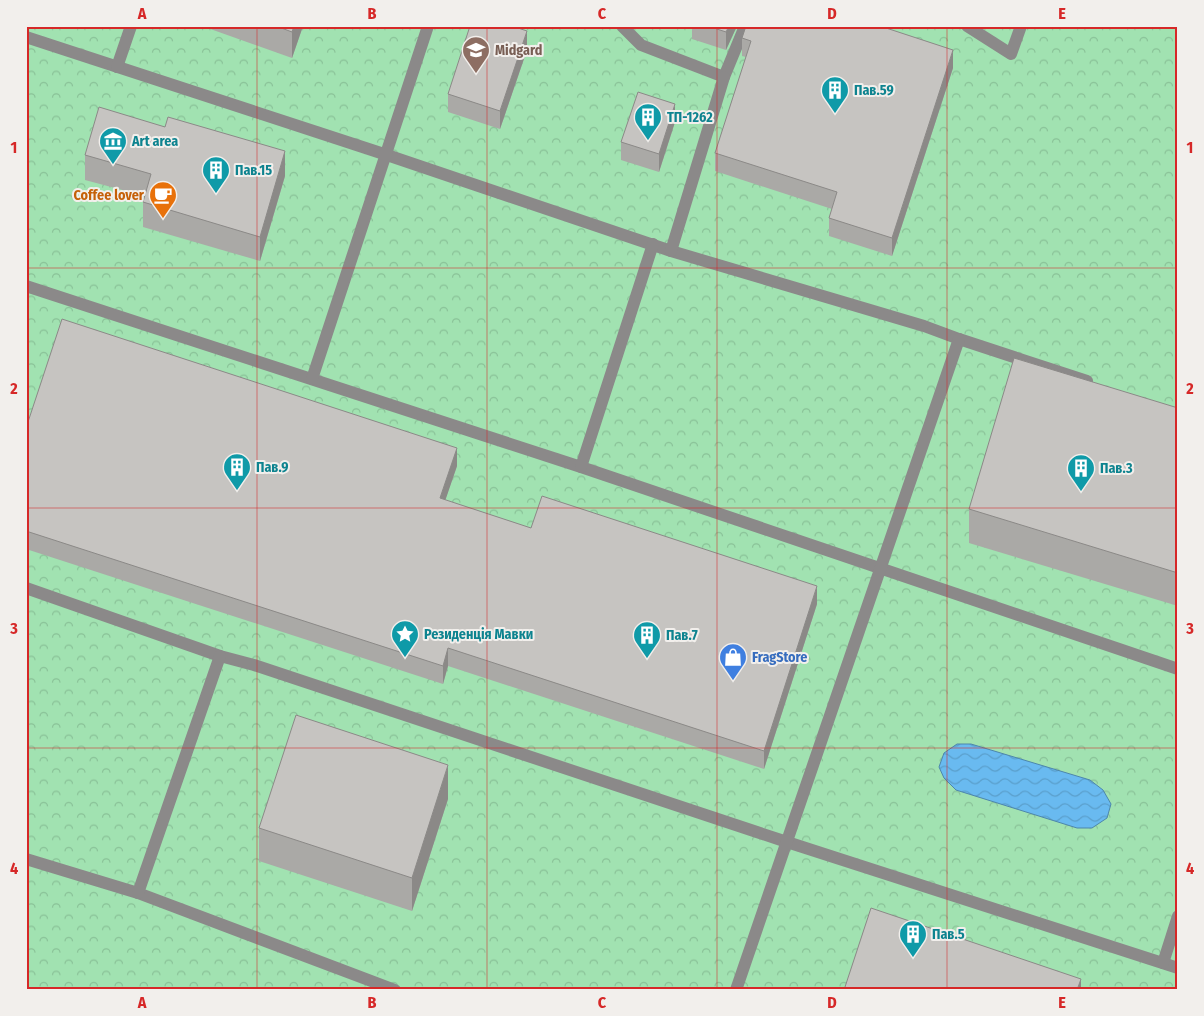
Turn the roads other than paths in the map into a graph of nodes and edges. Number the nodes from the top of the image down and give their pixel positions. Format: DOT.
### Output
graph roads {
  1 [pos="131,26"];
  2 [pos="428,26"];
  3 [pos="622,26"];
  4 [pos="745,26"];
  5 [pos="966,26"];
  6 [pos="1022,26"];
  7 [pos="26,37"];
  8 [pos="117,67"];
  9 [pos="724,77"];
  10 [pos="387,155"];
  11 [pos="653,244"];
  12 [pos="671,250"];
  13 [pos="26,286"];
  14 [pos="959,339"];
  15 [pos="312,379"];
  16 [pos="1099,385"];
  17 [pos="581,467"];
  18 [pos="881,569"];
  19 [pos="26,588"];
  20 [pos="220,656"];
  21 [pos="1178,669"];
  22 [pos="787,842"];
  23 [pos="26,859"];
  24 [pos="138,893"];
  25 [pos="1178,916"];
  26 [pos="1163,963"];
  27 [pos="1178,968"];
  28 [pos="395,990"];
  29 [pos="736,990"];
  1 -- 8 [label="lane"];
  2 -- 10 [label="lane"];
  3 -- 9 [label="lane"];
  4 -- 9 [label="lane"];
  5 -- 6 [label="lane"];
  7 -- 8 [label="lane"];
  8 -- 10 [label="lane"];
  9 -- 12 [label="lane"];
  10 -- 11 [label="lane"];
  10 -- 15 [label="lane"];
  11 -- 12 [label="lane"];
  11 -- 17 [label="lane"];
  12 -- 14 [label="lane"];
  13 -- 15 [label="lane"];
  14 -- 16 [label="lane"];
  14 -- 18 [label="lane"];
  15 -- 17 [label="lane"];
  17 -- 18 [label="lane"];
  18 -- 21 [label="lane"];
  18 -- 22 [label="lane"];
  19 -- 20 [label="lane"];
  20 -- 22 [label="lane"];
  20 -- 24 [label="lane"];
  22 -- 26 [label="lane"];
  22 -- 29 [label="lane"];
  23 -- 24 [label="lane"];
  24 -- 28 [label="lane"];
  25 -- 26 [label="lane"];
  26 -- 27 [label="lane"];
}
